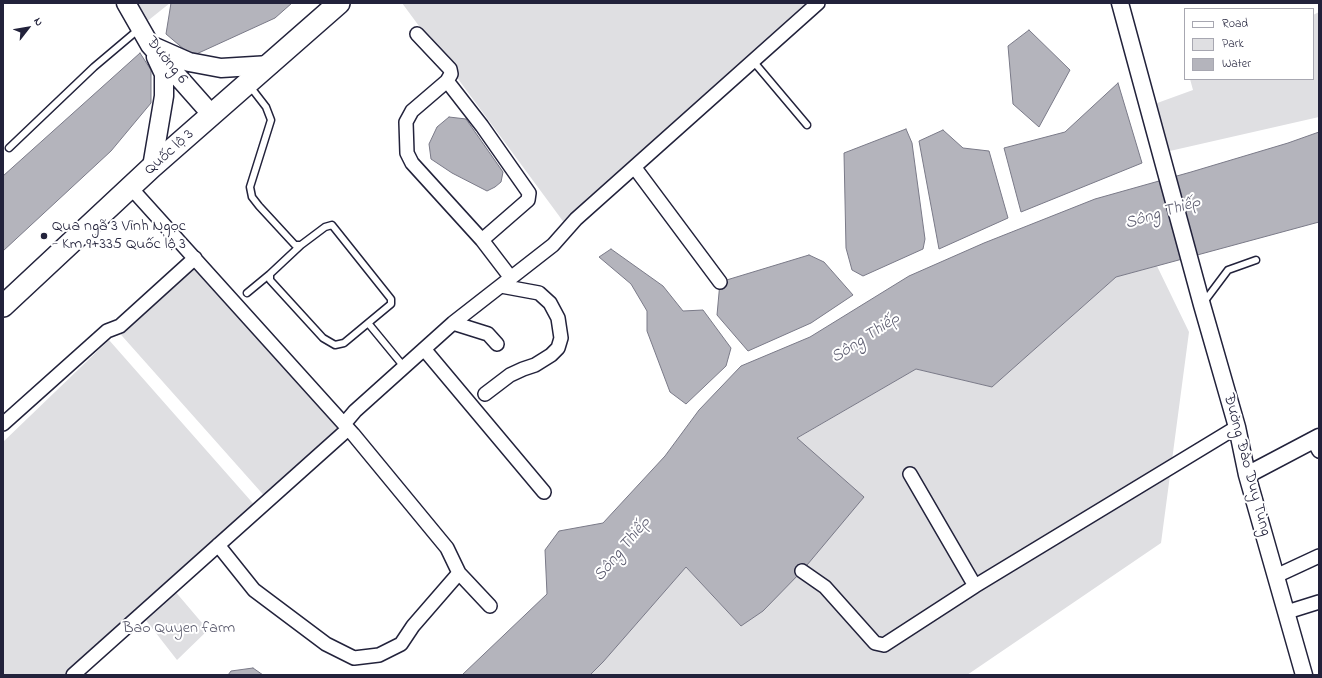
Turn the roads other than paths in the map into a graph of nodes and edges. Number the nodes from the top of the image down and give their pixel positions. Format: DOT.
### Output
graph roads {
  1 [pos="126,3"];
  2 [pos="339,3"];
  3 [pos="818,3"];
  4 [pos="1120,3"];
  5 [pos="140,28"];
  6 [pos="417,34"];
  7 [pos="150,45"];
  8 [pos="753,61"];
  9 [pos="270,64"];
  10 [pos="447,81"];
  11 [pos="248,84"];
  12 [pos="212,115"];
  13 [pos="807,125"];
  14 [pos="9,148"];
  15 [pos="152,168"];
  16 [pos="635,168"];
  17 [pos="131,188"];
  18 [pos="482,240"];
  19 [pos="301,246"];
  20 [pos="195,258"];
  21 [pos="1256,260"];
  22 [pos="270,274"];
  23 [pos="506,282"];
  24 [pos="720,282"];
  25 [pos="247,293"];
  26 [pos="1202,305"];
  27 [pos="3,306"];
  28 [pos="368,323"];
  29 [pos="453,323"];
  30 [pos="497,344"];
  31 [pos="424,349"];
  32 [pos="405,368"];
  33 [pos="485,394"];
  34 [pos="3,424"];
  35 [pos="346,427"];
  36 [pos="1237,427"];
  37 [pos="1317,442"];
  38 [pos="910,474"];
  39 [pos="1247,476"];
  40 [pos="544,492"];
  41 [pos="218,544"];
  42 [pos="1319,556"];
  43 [pos="802,571"];
  44 [pos="459,573"];
  45 [pos="1276,576"];
  46 [pos="975,586"];
  47 [pos="1319,602"];
  48 [pos="490,606"];
  49 [pos="1287,612"];
  50 [pos="74,675"];
  51 [pos="1304,675"];
  1 -- 5 [label="main road, Đường 6"];
  2 -- 9 [label="highway, Quốc lộ 3"];
  3 -- 8 [label="street"];
  4 -- 26 [label="street, Đường Đào Duy Tùng"];
  5 -- 7 [label="main road, Đường 6"];
  5 -- 14 [label="lane"];
  6 -- 10 [label="street"];
  7 -- 9 [label="main road"];
  7 -- 12 [label="main road, Đường 6"];
  7 -- 15 [label="main road"];
  8 -- 13 [label="lane"];
  8 -- 16 [label="street"];
  9 -- 11 [label="highway, Quốc lộ 3"];
  10 -- 18 [label="street"];
  10 -- 18 [label="street"];
  11 -- 12 [label="highway, Quốc lộ 3"];
  11 -- 19 [label="lane"];
  12 -- 15 [label="highway, Quốc lộ 3"];
  15 -- 17 [label="highway, Quốc lộ 3"];
  16 -- 23 [label="street"];
  16 -- 24 [label="street"];
  17 -- 20 [label="street"];
  17 -- 27 [label="highway, Quốc lộ 3"];
  18 -- 23 [label="street"];
  19 -- 22 [label="lane"];
  19 -- 28 [label="lane"];
  20 -- 34 [label="street"];
  20 -- 35 [label="street"];
  21 -- 26 [label="lane"];
  22 -- 25 [label="lane"];
  22 -- 28 [label="lane"];
  23 -- 29 [label="street"];
  23 -- 33 [label="street"];
  26 -- 36 [label="street, Đường Đào Duy Tùng"];
  28 -- 32 [label="lane"];
  29 -- 30 [label="street"];
  29 -- 31 [label="street"];
  31 -- 32 [label="street"];
  31 -- 40 [label="street"];
  32 -- 35 [label="street"];
  35 -- 41 [label="street"];
  35 -- 44 [label="street"];
  36 -- 39 [label="street, Đường Đào Duy Tùng"];
  36 -- 46 [label="street"];
  37 -- 39 [label="street"];
  38 -- 46 [label="street"];
  39 -- 45 [label="street, Đường Đào Duy Tùng"];
  41 -- 44 [label="street"];
  41 -- 50 [label="street"];
  42 -- 45 [label="street"];
  43 -- 46 [label="street"];
  44 -- 48 [label="street"];
  45 -- 49 [label="street, Đường Đào Duy Tùng"];
  47 -- 49 [label="street"];
  49 -- 51 [label="street, Đường Đào Duy Tùng"];
}
